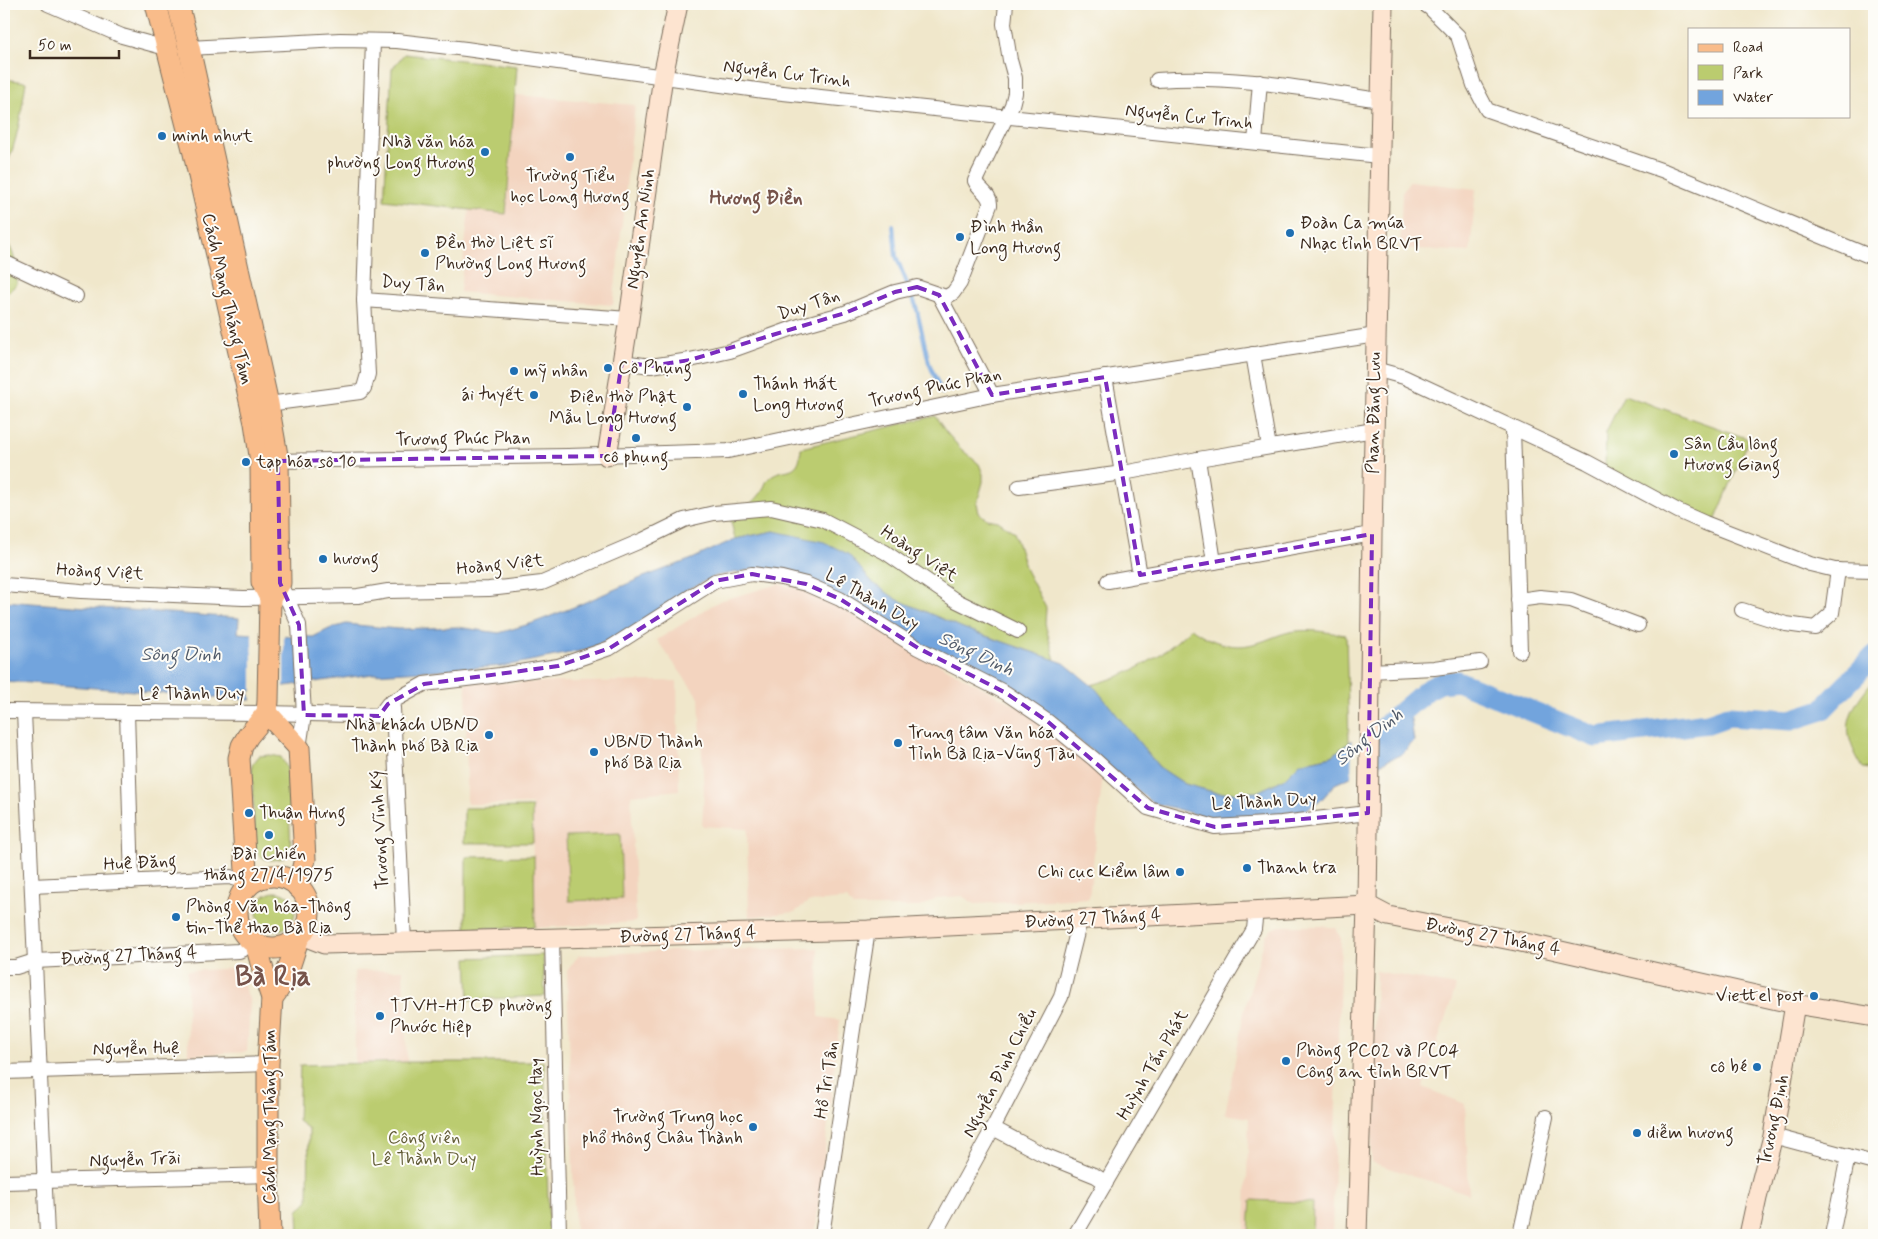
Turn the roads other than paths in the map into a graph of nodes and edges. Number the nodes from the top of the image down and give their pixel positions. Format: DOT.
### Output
graph roads {
  1 [pos="48,4"];
  2 [pos="156,4"];
  3 [pos="178,4"];
  4 [pos="678,4"];
  5 [pos="1006,4"];
  6 [pos="1383,4"];
  7 [pos="1424,4"];
  8 [pos="373,41"];
  9 [pos="166,48"];
  10 [pos="190,48"];
  11 [pos="662,76"];
  12 [pos="1157,80"];
  13 [pos="1260,82"];
  14 [pos="1380,100"];
  15 [pos="1006,117"];
  16 [pos="1255,142"];
  17 [pos="1379,156"];
  18 [pos="1874,258"];
  19 [pos="4,262"];
  20 [pos="939,295"];
  21 [pos="76,296"];
  22 [pos="364,300"];
  23 [pos="629,319"];
  24 [pos="1376,335"];
  25 [pos="1253,354"];
  26 [pos="622,362"];
  27 [pos="1375,369"];
  28 [pos="1105,377"];
  29 [pos="992,395"];
  30 [pos="268,404"];
  31 [pos="1513,429"];
  32 [pos="1374,430"];
  33 [pos="1269,447"];
  34 [pos="608,456"];
  35 [pos="1198,459"];
  36 [pos="269,461"];
  37 [pos="1123,473"];
  38 [pos="1019,487"];
  39 [pos="1372,534"];
  40 [pos="1214,562"];
  41 [pos="1838,570"];
  42 [pos="1874,570"];
  43 [pos="1140,575"];
  44 [pos="1108,581"];
  45 [pos="4,585"];
  46 [pos="278,592"];
  47 [pos="1518,600"];
  48 [pos="1742,610"];
  49 [pos="1638,625"];
  50 [pos="1018,631"];
  51 [pos="1520,651"];
  52 [pos="1480,662"];
  53 [pos="1370,673"];
  54 [pos="268,707"];
  55 [pos="303,709"];
  56 [pos="4,711"];
  57 [pos="24,712"];
  58 [pos="127,712"];
  59 [pos="386,716"];
  60 [pos="299,748"];
  61 [pos="1367,818"];
  62 [pos="132,882"];
  63 [pos="32,886"];
  64 [pos="247,887"];
  65 [pos="298,887"];
  66 [pos="1367,905"];
  67 [pos="1256,910"];
  68 [pos="1080,920"];
  69 [pos="868,930"];
  70 [pos="299,937"];
  71 [pos="552,938"];
  72 [pos="253,942"];
  73 [pos="404,942"];
  74 [pos="35,961"];
  75 [pos="4,967"];
  76 [pos="272,998"];
  77 [pos="1795,1004"];
  78 [pos="1874,1017"];
  79 [pos="268,1064"];
  80 [pos="40,1070"];
  81 [pos="4,1072"];
  82 [pos="1546,1117"];
  83 [pos="993,1128"];
  84 [pos="1773,1136"];
  85 [pos="1848,1156"];
  86 [pos="1874,1162"];
  87 [pos="268,1175"];
  88 [pos="45,1181"];
  89 [pos="4,1182"];
  90 [pos="1106,1183"];
  91 [pos="47,1235"];
  92 [pos="270,1235"];
  93 [pos="559,1235"];
  94 [pos="822,1235"];
  95 [pos="934,1235"];
  96 [pos="1075,1235"];
  97 [pos="1357,1235"];
  98 [pos="1520,1235"];
  99 [pos="1749,1235"];
  100 [pos="1832,1235"];
  1 -- 9 [label="street"];
  2 -- 9 [label="main road, Cách Mạng Tháng Tám"];
  3 -- 10 [label="main road, Cách Mạng Tháng Tám"];
  4 -- 11 [label="street, Nguyễn An Ninh"];
  5 -- 15 [label="street"];
  6 -- 14 [label="street, Phan Đăng Lưu"];
  7 -- 18 [label="street"];
  8 -- 10 [label="street, Nguyễn Cư Trinh"];
  8 -- 11 [label="street, Nguyễn Cư Trinh"];
  8 -- 22 [label="street, Duy Tân"];
  9 -- 10 [label="main road"];
  9 -- 36 [label="main road, Cách Mạng Tháng Tám"];
  10 -- 30 [label="main road, Cách Mạng Tháng Tám"];
  11 -- 15 [label="street, Nguyễn Cư Trinh"];
  11 -- 23 [label="street, Nguyễn An Ninh"];
  12 -- 13 [label="street"];
  13 -- 14 [label="street"];
  13 -- 16 [label="street"];
  14 -- 17 [label="street, Phan Đăng Lưu"];
  15 -- 16 [label="street, Nguyễn Cư Trinh"];
  15 -- 20 [label="street"];
  16 -- 17 [label="street, Nguyễn Cư Trinh"];
  17 -- 24 [label="street, Phan Đăng Lưu"];
  19 -- 21 [label="street"];
  20 -- 26 [label="street, Duy Tân"];
  20 -- 29 [label="street"];
  22 -- 23 [label="street, Duy Tân"];
  22 -- 30 [label="street"];
  23 -- 26 [label="street, Nguyễn An Ninh"];
  24 -- 25 [label="street, Trương Phúc Phan"];
  24 -- 27 [label="street, Phan Đăng Lưu"];
  25 -- 28 [label="street, Trương Phúc Phan"];
  25 -- 33 [label="street"];
  26 -- 34 [label="street, Nguyễn An Ninh"];
  27 -- 31 [label="street"];
  27 -- 32 [label="street, Phan Đăng Lưu"];
  28 -- 29 [label="street, Trương Phúc Phan"];
  28 -- 37 [label="street"];
  29 -- 34 [label="street, Trương Phúc Phan"];
  30 -- 36 [label="main road, Cách Mạng Tháng Tám"];
  31 -- 41 [label="street"];
  31 -- 47 [label="street"];
  32 -- 33 [label="street"];
  32 -- 39 [label="street, Phan Đăng Lưu"];
  33 -- 35 [label="street"];
  34 -- 36 [label="street, Trương Phúc Phan"];
  35 -- 37 [label="street"];
  35 -- 40 [label="street"];
  36 -- 46 [label="main road, Cách Mạng Tháng Tám"];
  37 -- 38 [label="street"];
  37 -- 43 [label="street"];
  39 -- 40 [label="street"];
  39 -- 53 [label="street, Phan Đăng Lưu"];
  40 -- 43 [label="street"];
  41 -- 42 [label="street"];
  41 -- 48 [label="street"];
  43 -- 44 [label="street"];
  45 -- 46 [label="street, Hoàng Việt"];
  46 -- 50 [label="street, Hoàng Việt"];
  46 -- 54 [label="main road, Cách Mạng Tháng Tám"];
  46 -- 55 [label="street, Cách Mạng Tháng Tám"];
  47 -- 49 [label="street"];
  47 -- 51 [label="street"];
  52 -- 53 [label="street"];
  53 -- 61 [label="street, Phan Đăng Lưu"];
  54 -- 55 [label="street, Lê Thành Duy"];
  54 -- 58 [label="street, Lê Thành Duy"];
  54 -- 60 [label="main road"];
  54 -- 64 [label="main road"];
  55 -- 59 [label="street, Lê Thành Duy"];
  55 -- 60 [label="street"];
  56 -- 57 [label="street, Lê Thành Duy"];
  57 -- 58 [label="street, Lê Thành Duy"];
  57 -- 63 [label="street"];
  58 -- 62 [label="street"];
  59 -- 61 [label="street, Lê Thành Duy"];
  59 -- 73 [label="street, Trương Vĩnh Ký"];
  60 -- 65 [label="main road"];
  61 -- 66 [label="street, Phan Đăng Lưu"];
  62 -- 63 [label="street, Huệ Đăng"];
  62 -- 64 [label="street, Huệ Đăng"];
  63 -- 74 [label="street"];
  64 -- 65 [label="main road"];
  64 -- 72 [label="main road"];
  65 -- 70 [label="main road"];
  66 -- 67 [label="street, Đường 27 Tháng 4"];
  66 -- 77 [label="street, Đường 27 Tháng 4"];
  66 -- 97 [label="street, Phan Đăng Lưu"];
  67 -- 68 [label="street, Đường 27 Tháng 4"];
  67 -- 90 [label="street, Huỳnh Tấn Phát"];
  68 -- 69 [label="street, Đường 27 Tháng 4"];
  68 -- 83 [label="street, Nguyễn Đình Chiểu"];
  69 -- 71 [label="street, Đường 27 Tháng 4"];
  69 -- 94 [label="street, Hồ Tri Tân"];
  70 -- 72 [label="main road"];
  70 -- 73 [label="street, Đường 27 Tháng 4"];
  70 -- 76 [label="main road"];
  71 -- 73 [label="street, Đường 27 Tháng 4"];
  71 -- 93 [label="street, Huỳnh Ngọc Hay"];
  72 -- 74 [label="street, Đường 27 Tháng 4"];
  72 -- 76 [label="main road, Cách Mạng Tháng Tám"];
  74 -- 75 [label="street, Đường 27 Tháng 4"];
  74 -- 80 [label="street"];
  76 -- 79 [label="main road, Cách Mạng Tháng Tám"];
  77 -- 78 [label="street, Đường 27 Tháng 4"];
  77 -- 84 [label="street, Trương Định"];
  79 -- 80 [label="street, Nguyễn Huệ"];
  79 -- 87 [label="main road, Cách Mạng Tháng Tám"];
  80 -- 81 [label="street, Nguyễn Huệ"];
  80 -- 88 [label="street"];
  82 -- 98 [label="street"];
  83 -- 90 [label="street"];
  83 -- 95 [label="street, Nguyễn Đình Chiểu"];
  84 -- 85 [label="street"];
  84 -- 99 [label="street, Trương Định"];
  85 -- 86 [label="street"];
  85 -- 100 [label="street"];
  87 -- 88 [label="street, Nguyễn Trãi"];
  87 -- 92 [label="main road, Cách Mạng Tháng Tám"];
  88 -- 89 [label="street, Nguyễn Trãi"];
  88 -- 91 [label="street"];
  90 -- 96 [label="street, Huỳnh Tấn Phát"];
}
